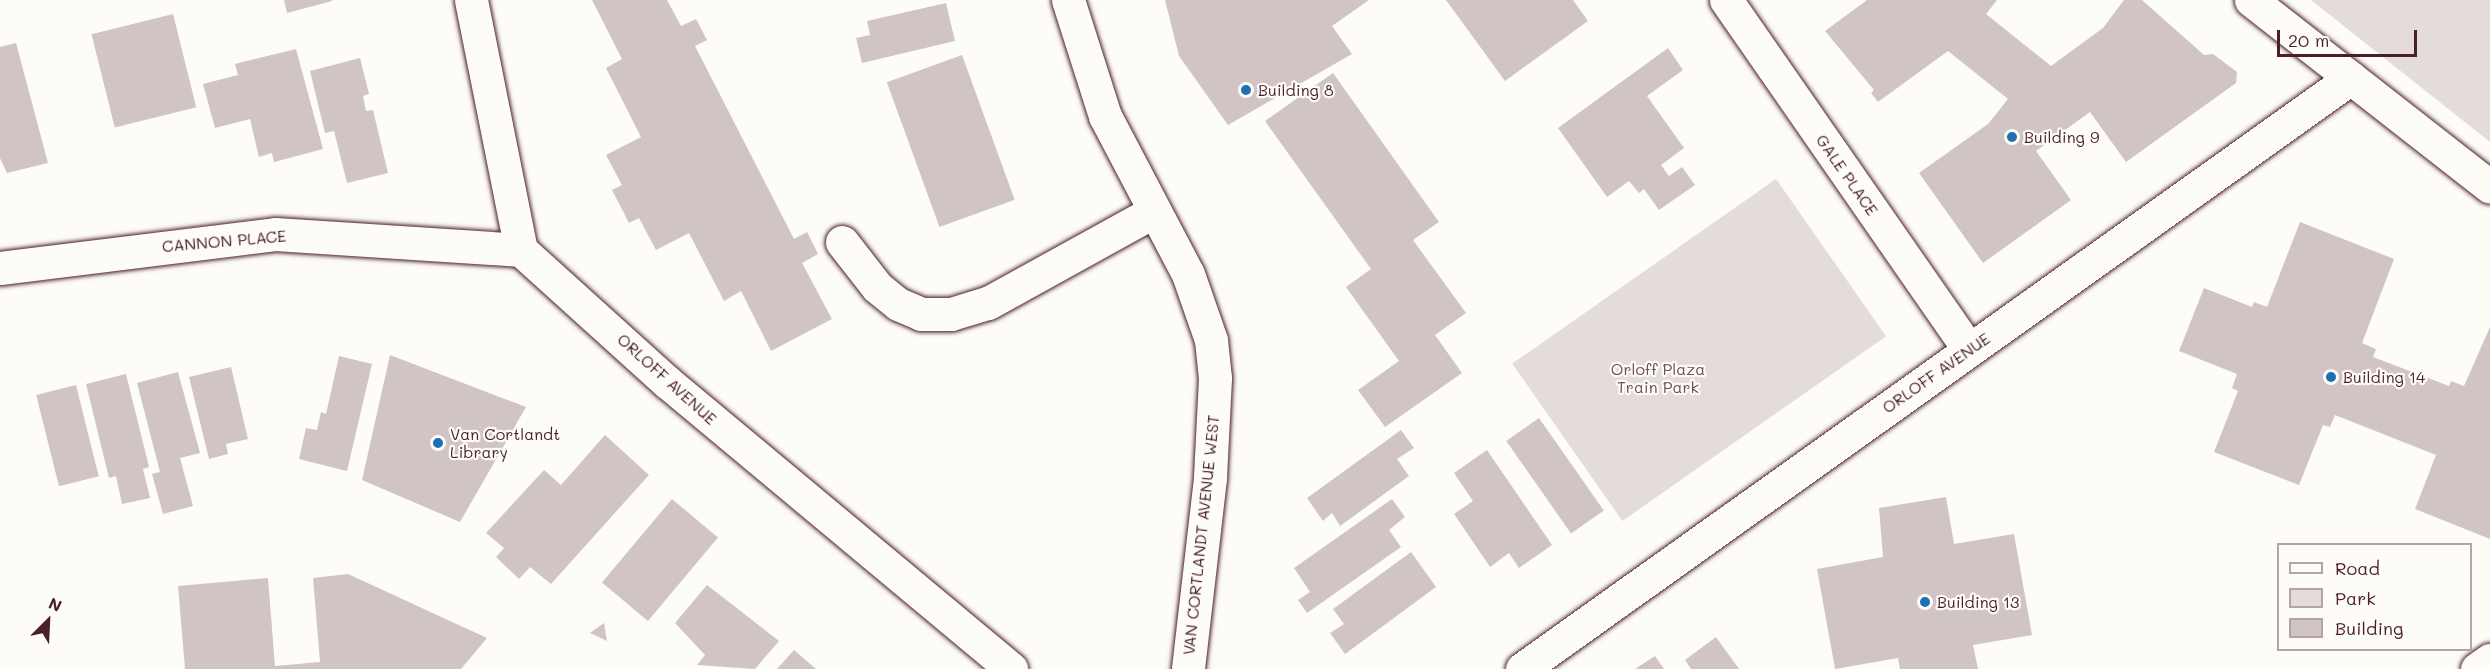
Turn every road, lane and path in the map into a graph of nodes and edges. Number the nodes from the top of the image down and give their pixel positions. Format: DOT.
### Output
graph roads {
  1 [pos="471,0"];
  2 [pos="1068,0"];
  3 [pos="1725,0"];
  4 [pos="2252,0"];
  5 [pos="2351,78"];
  6 [pos="2490,187"];
  7 [pos="1153,212"];
  8 [pos="842,242"];
  9 [pos="521,250"];
  10 [pos="0,268"];
  11 [pos="1969,350"];
  12 [pos="2490,660"];
  13 [pos="1011,669"];
  14 [pos="1188,669"];
  15 [pos="1522,669"];
  16 [pos="2477,669"];
  1 -- 9 [label="street"];
  2 -- 7 [label="street, VAN CORTLANDT AVENUE WEST"];
  3 -- 11 [label="street, GALE PLACE"];
  4 -- 5 [label="street"];
  5 -- 6 [label="street"];
  5 -- 11 [label="street, ORLOFF AVENUE"];
  7 -- 8 [label="street"];
  7 -- 14 [label="street, VAN CORTLANDT AVENUE WEST"];
  9 -- 10 [label="street, CANNON PLACE"];
  9 -- 13 [label="street, ORLOFF AVENUE"];
  11 -- 15 [label="street, ORLOFF AVENUE"];
  12 -- 16 [label="street"];
}
